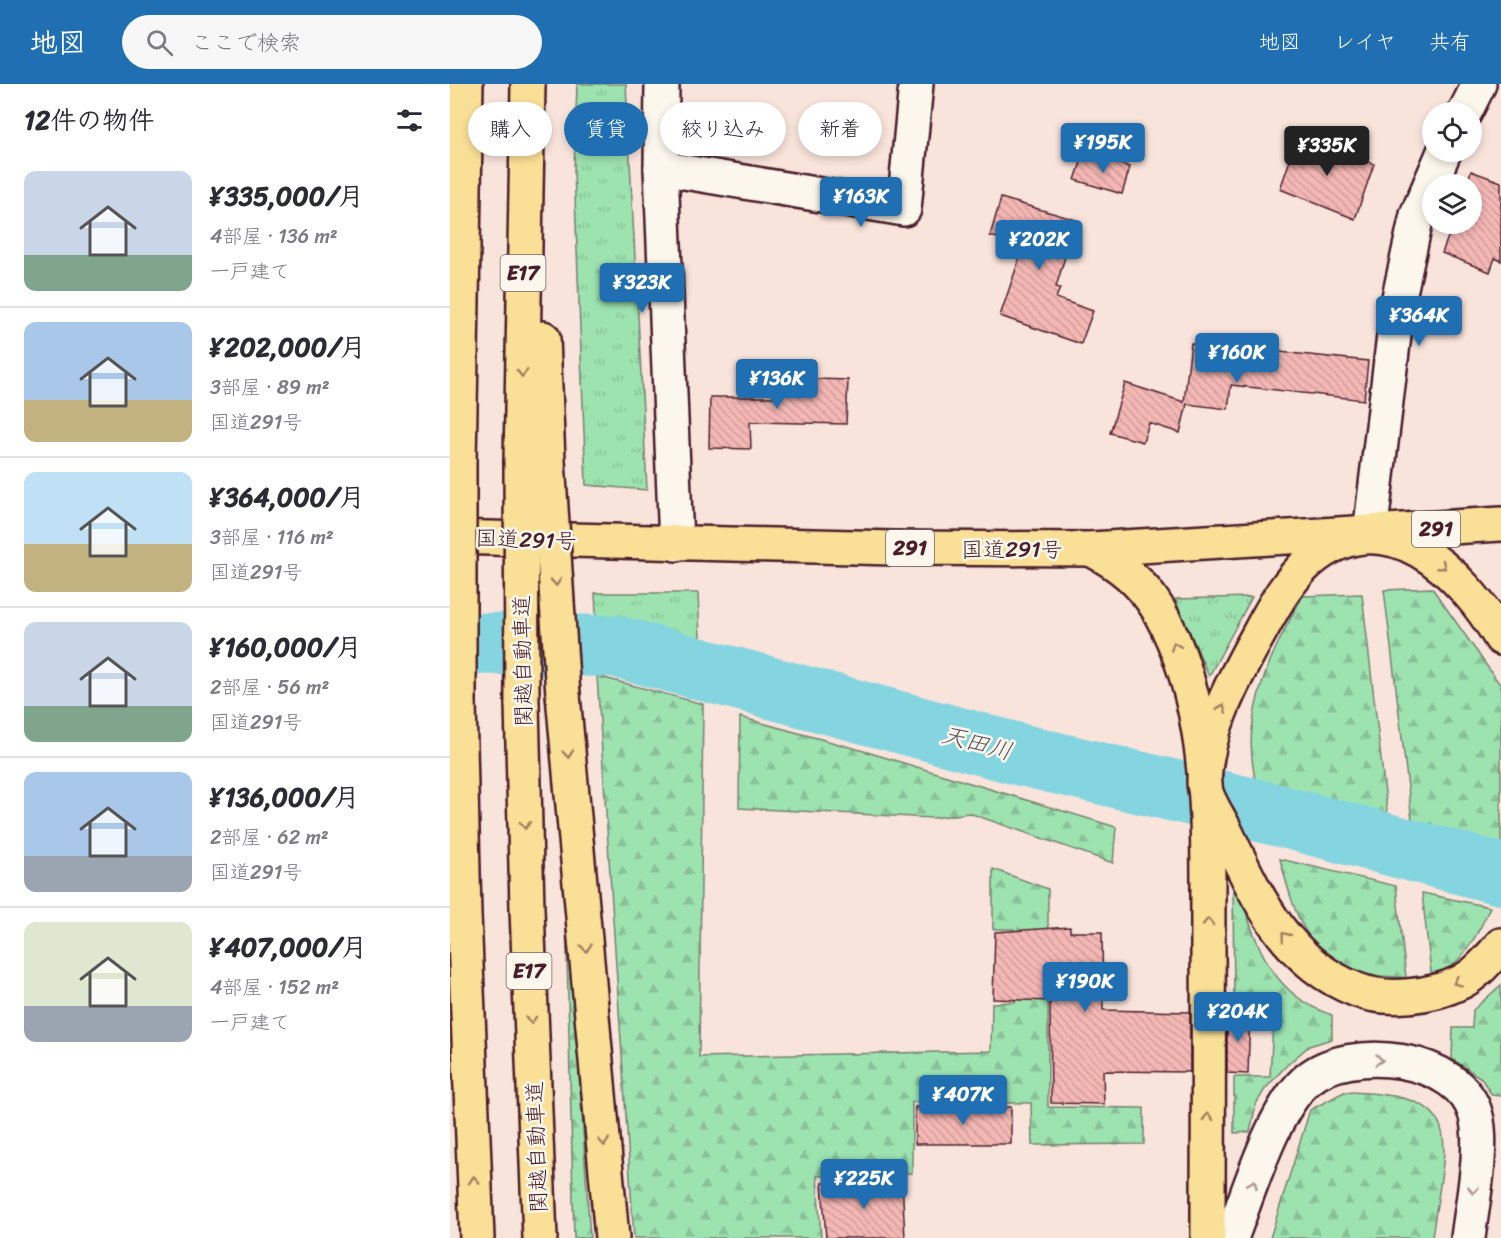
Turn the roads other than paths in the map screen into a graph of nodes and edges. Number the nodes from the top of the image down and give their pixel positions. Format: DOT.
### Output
graph roads {
  1 [pos="453,84"];
  2 [pos="466,84"];
  3 [pos="528,84"];
  4 [pos="536,84"];
  5 [pos="662,84"];
  6 [pos="916,84"];
  7 [pos="1479,84"];
  8 [pos="1470,102"];
  9 [pos="1440,162"];
  10 [pos="661,168"];
  11 [pos="450,186"];
  12 [pos="534,461"];
  13 [pos="1501,524"];
  14 [pos="1370,534"];
  15 [pos="450,537"];
  16 [pos="676,544"];
  17 [pos="1091,549"];
  18 [pos="1501,638"];
  19 [pos="1204,785"];
  20 [pos="1501,945"];
  21 [pos="477,1238"];
  22 [pos="540,1238"];
  23 [pos="612,1238"];
  24 [pos="1208,1238"];
  25 [pos="1231,1238"];
  26 [pos="1468,1238"];
  1 -- 11 [label="highway"];
  21 -- 2 [label="highway, one-way, bridge"];
  3 -- 12 [label="highway, 関越自動車道 / E17, one-way"];
  4 -- 12 [label="highway"];
  5 -- 10 [label="street"];
  6 -- 10 [label="street"];
  7 -- 8 [label="street"];
  9 -- 14 [label="street"];
  10 -- 16 [label="street"];
  12 -- 22 [label="highway, 関越自動車道 / E17, one-way, bridge"];
  12 -- 23 [label="highway, one-way, bridge"];
  13 -- 14 [label="highway, 国道291号 / 291"];
  14 -- 17 [label="highway, 国道291号 / 291"];
  14 -- 18 [label="highway, one-way"];
  19 -- 14 [label="highway, one-way"];
  15 -- 16 [label="highway, 国道291号 / 291"];
  16 -- 17 [label="highway, 国道291号 / 291"];
  19 -- 17 [label="highway, one-way"];
  20 -- 19 [label="highway, one-way"];
  24 -- 19 [label="highway, one-way"];
  25 -- 26 [label="street, one-way"];
}
